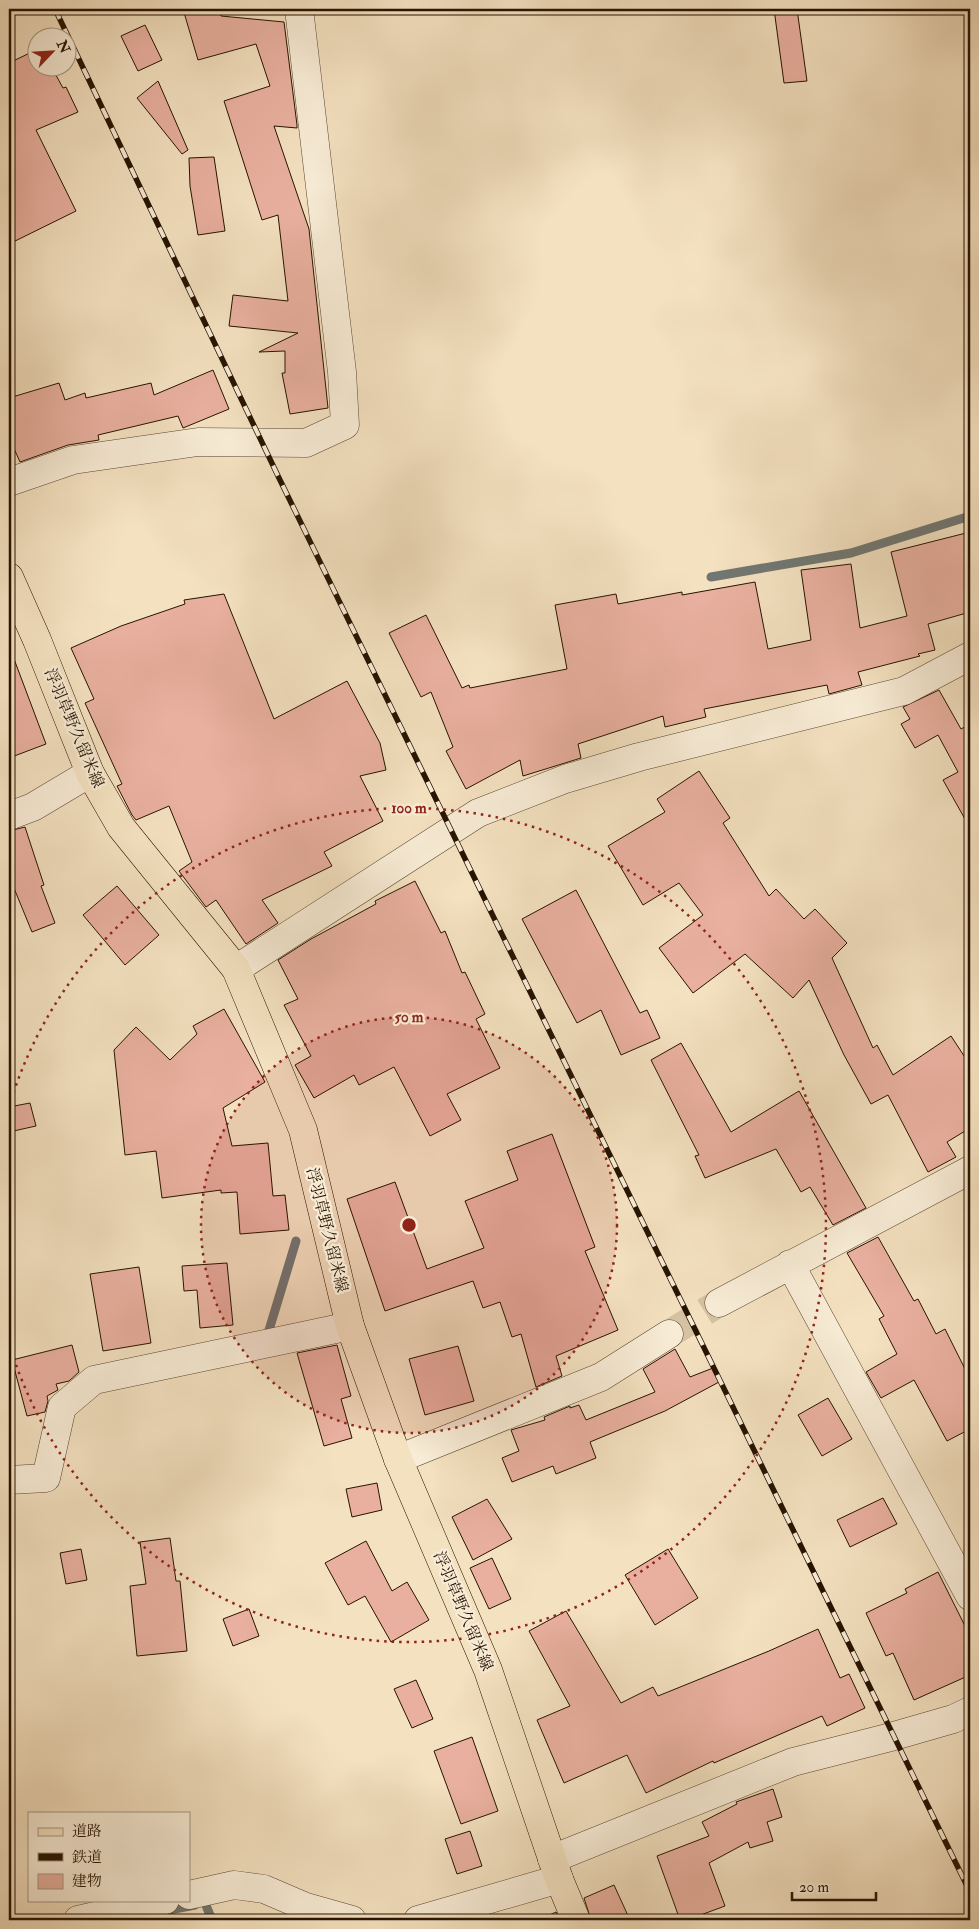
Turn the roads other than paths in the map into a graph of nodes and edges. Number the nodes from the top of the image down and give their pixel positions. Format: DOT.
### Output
graph roads {
  1 [pos="299,9"];
  2 [pos="9,482"];
  3 [pos="9,577"];
  4 [pos="970,656"];
  5 [pos="90,773"];
  6 [pos="9,816"];
  7 [pos="236,969"];
  8 [pos="970,1170"];
  9 [pos="790,1264"];
  10 [pos="719,1303"];
  11 [pos="350,1326"];
  12 [pos="668,1334"];
  13 [pos="398,1459"];
  14 [pos="9,1480"];
  15 [pos="970,1596"];
  16 [pos="970,1711"];
  17 [pos="556,1869"];
  18 [pos="190,1895"];
  19 [pos="156,1902"];
  20 [pos="78,1920"];
  21 [pos="352,1920"];
  22 [pos="418,1920"];
  23 [pos="576,1920"];
  1 -- 2 [label="street"];
  3 -- 5 [label="main road, 浮羽草野久留米線"];
  4 -- 7 [label="street"];
  5 -- 6 [label="street"];
  5 -- 7 [label="main road, 浮羽草野久留米線"];
  7 -- 11 [label="main road, 浮羽草野久留米線"];
  8 -- 9 [label="street"];
  9 -- 10 [label="street"];
  9 -- 15 [label="street"];
  11 -- 13 [label="main road, 浮羽草野久留米線"];
  11 -- 14 [label="street"];
  12 -- 13 [label="street"];
  13 -- 17 [label="main road, 浮羽草野久留米線"];
  16 -- 17 [label="street"];
  17 -- 22 [label="street"];
  17 -- 23 [label="main road, 浮羽草野久留米線"];
  18 -- 21 [label="street"];
  19 -- 20 [label="street"];
}
